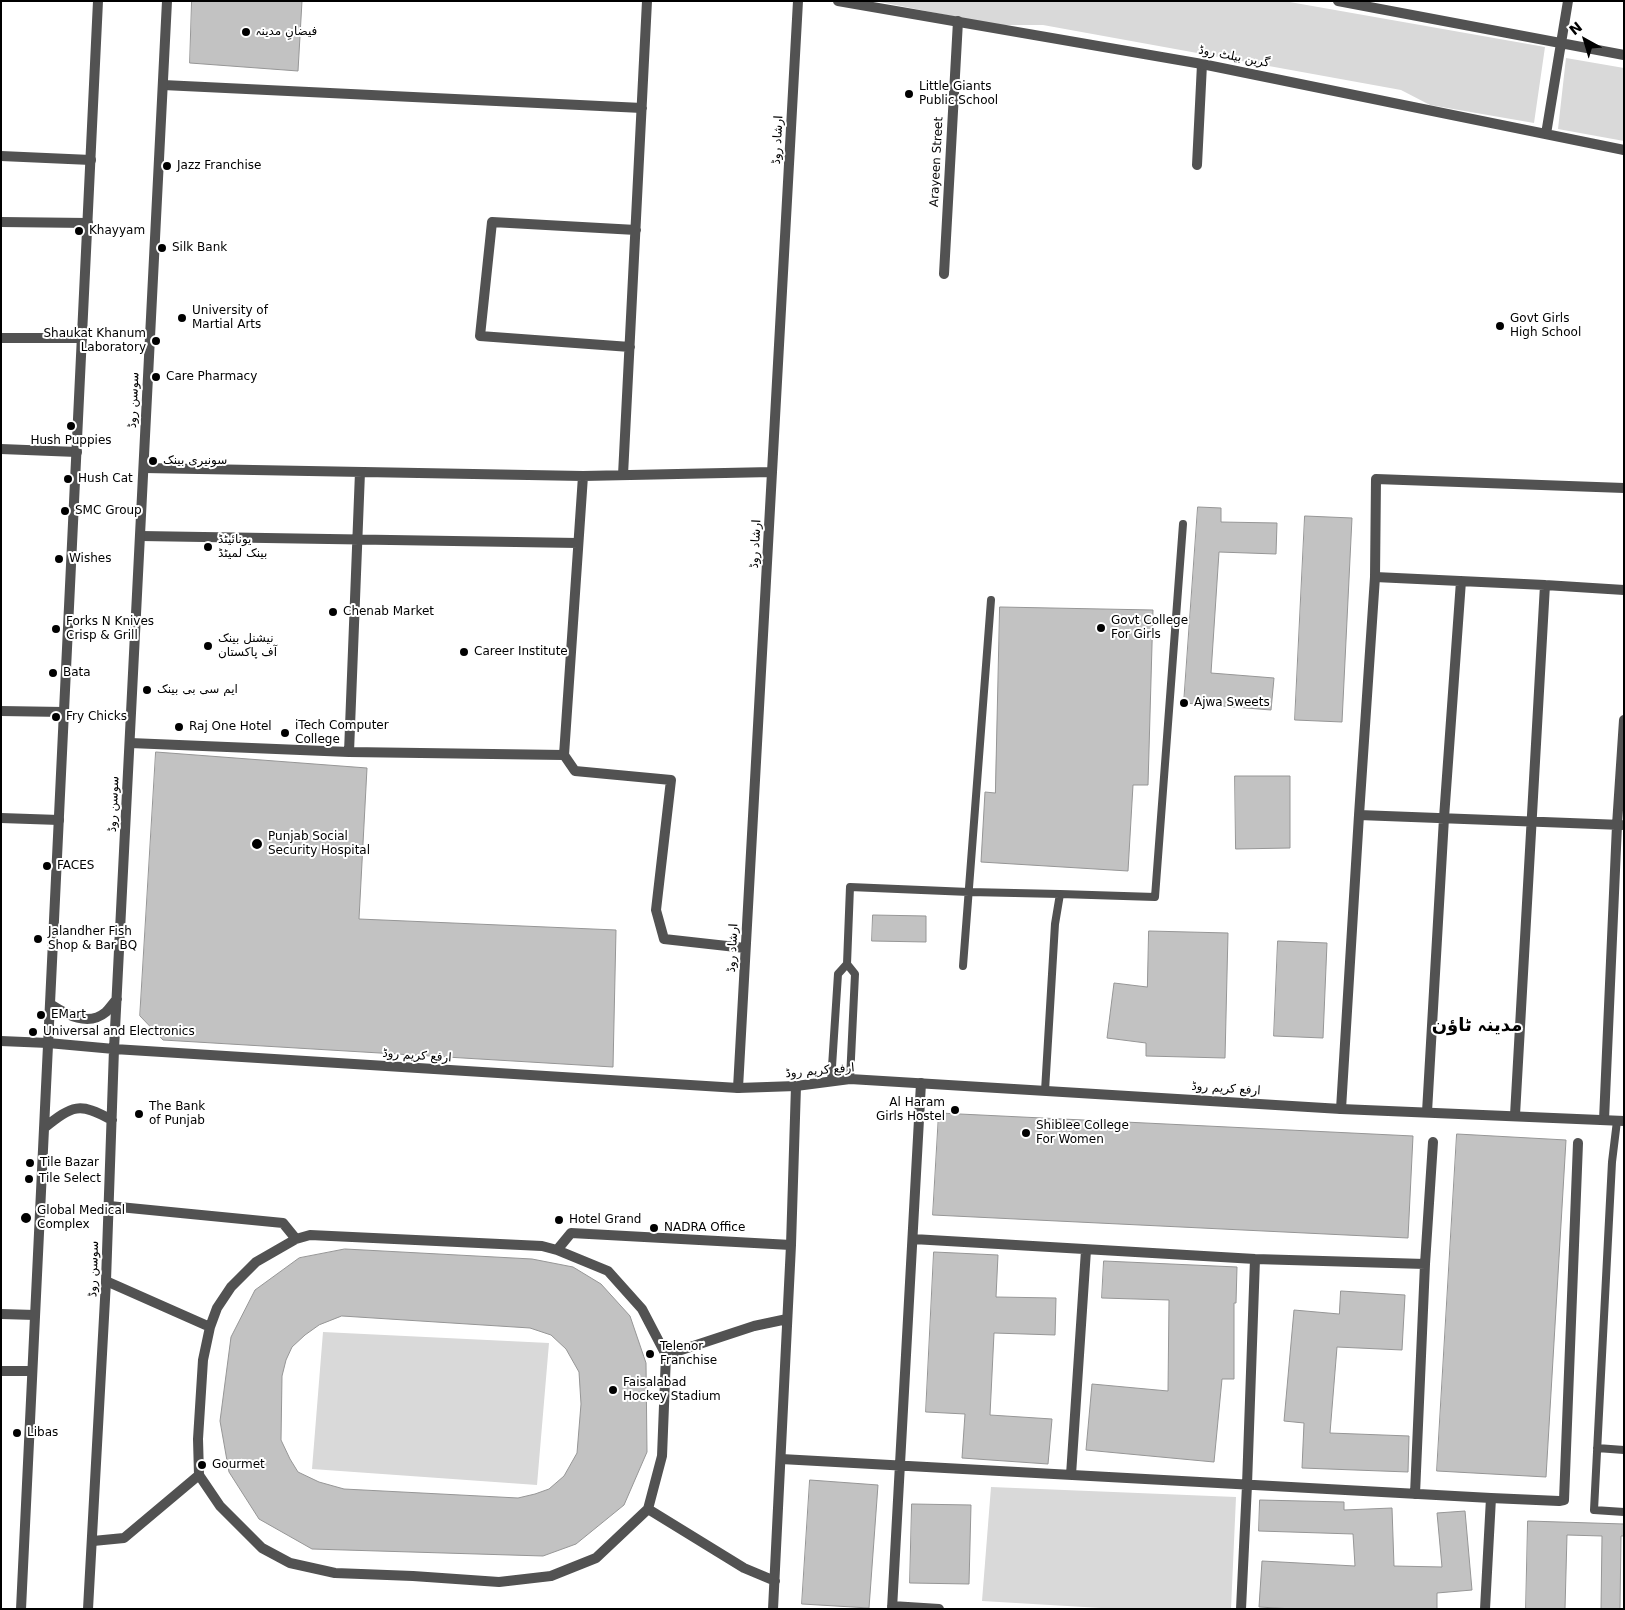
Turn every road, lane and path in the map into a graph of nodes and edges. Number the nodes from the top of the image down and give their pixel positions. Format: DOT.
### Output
graph roads {
  1 [pos="98,1"];
  2 [pos="167,1"];
  3 [pos="647,1"];
  4 [pos="798,1"];
  5 [pos="838,1"];
  6 [pos="1338,1"];
  7 [pos="1568,1"];
  8 [pos="1360,3"];
  9 [pos="866,4"];
  10 [pos="958,21"];
  11 [pos="1560,43"];
  12 [pos="1624,55"];
  13 [pos="1202,64"];
  14 [pos="164,85"];
  15 [pos="642,108"];
  16 [pos="1546,134"];
  17 [pos="1624,150"];
  18 [pos="1,156"];
  19 [pos="91,160"];
  20 [pos="1197,165"];
  21 [pos="1,222"];
  22 [pos="88,223"];
  23 [pos="636,230"];
  24 [pos="944,274"];
  25 [pos="1,338"];
  26 [pos="82,338"];
  27 [pos="630,347"];
  28 [pos="1,449"];
  29 [pos="77,452"];
  30 [pos="144,468"];
  31 [pos="360,472"];
  32 [pos="772,472"];
  33 [pos="623,475"];
  34 [pos="583,476"];
  35 [pos="1624,488"];
  36 [pos="1183,524"];
  37 [pos="141,536"];
  38 [pos="358,540"];
  39 [pos="578,543"];
  40 [pos="1375,577"];
  41 [pos="1461,581"];
  42 [pos="1545,585"];
  43 [pos="1624,590"];
  44 [pos="991,600"];
  45 [pos="1,711"];
  46 [pos="64,712"];
  47 [pos="1624,720"];
  48 [pos="130,743"];
  49 [pos="349,752"];
  50 [pos="564,755"];
  51 [pos="1359,815"];
  52 [pos="1,818"];
  53 [pos="1444,818"];
  54 [pos="59,820"];
  55 [pos="1531,821"];
  56 [pos="1620,825"];
  57 [pos="969,892"];
  58 [pos="1060,894"];
  59 [pos="745,948"];
  60 [pos="847,964"];
  61 [pos="963,966"];
  62 [pos="117,999"];
  63 [pos="50,1004"];
  64 [pos="1,1041"];
  65 [pos="48,1043"];
  66 [pos="114,1049"];
  67 [pos="850,1079"];
  68 [pos="831,1082"];
  69 [pos="921,1083"];
  70 [pos="796,1086"];
  71 [pos="738,1088"];
  72 [pos="1045,1091"];
  73 [pos="1341,1109"];
  74 [pos="1427,1112"];
  75 [pos="1515,1115"];
  76 [pos="112,1120"];
  77 [pos="1604,1120"];
  78 [pos="1620,1121"];
  79 [pos="44,1128"];
  80 [pos="1433,1142"];
  81 [pos="1578,1143"];
  82 [pos="109,1206"];
  83 [pos="296,1239"];
  84 [pos="913,1239"];
  85 [pos="791,1245"];
  86 [pos="557,1250"];
  87 [pos="1086,1250"];
  88 [pos="1255,1259"];
  89 [pos="1425,1264"];
  90 [pos="106,1281"];
  91 [pos="1,1314"];
  92 [pos="35,1314"];
  93 [pos="787,1319"];
  94 [pos="210,1327"];
  95 [pos="666,1355"];
  96 [pos="1,1371"];
  97 [pos="32,1371"];
  98 [pos="1597,1448"];
  99 [pos="1624,1450"];
  100 [pos="781,1459"];
  101 [pos="899,1466"];
  102 [pos="199,1475"];
  103 [pos="1072,1476"];
  104 [pos="1248,1485"];
  105 [pos="1415,1494"];
  106 [pos="1491,1498"];
  107 [pos="648,1509"];
  108 [pos="1624,1512"];
  109 [pos="93,1541"];
  110 [pos="775,1581"];
  111 [pos="892,1608"];
  112 [pos="21,1609"];
  113 [pos="88,1609"];
  114 [pos="773,1609"];
  115 [pos="939,1609"];
  116 [pos="1241,1609"];
  117 [pos="1485,1609"];
  1 -- 19 [label="street"];
  2 -- 14 [label="street, سوسن روڈ"];
  3 -- 15 [label="street"];
  4 -- 32 [label="street, ارشاد روڈ"];
  5 -- 9 [label="street, گرین بیلٹ روڈ"];
  6 -- 8 [label="street"];
  7 -- 11 [label="street"];
  8 -- 11 [label="street"];
  9 -- 10 [label="street, گرین بیلٹ روڈ"];
  10 -- 13 [label="street, گرین بیلٹ روڈ"];
  10 -- 24 [label="street, Arayeen Street"];
  11 -- 12 [label="street"];
  11 -- 16 [label="street"];
  13 -- 16 [label="street, گرین بیلٹ روڈ"];
  13 -- 20 [label="street"];
  14 -- 15 [label="street"];
  14 -- 30 [label="street, سوسن روڈ"];
  15 -- 23 [label="street"];
  16 -- 17 [label="street, گرین بیلٹ روڈ"];
  18 -- 19 [label="street"];
  19 -- 22 [label="street"];
  21 -- 22 [label="street"];
  22 -- 26 [label="street"];
  23 -- 27 [label="street"];
  23 -- 27 [label="street"];
  25 -- 26 [label="street"];
  26 -- 29 [label="street"];
  27 -- 33 [label="street"];
  28 -- 29 [label="street"];
  29 -- 46 [label="street"];
  30 -- 31 [label="street"];
  30 -- 37 [label="street, سوسن روڈ"];
  31 -- 34 [label="street"];
  31 -- 38 [label="street"];
  32 -- 33 [label="street"];
  32 -- 59 [label="street, ارشاد روڈ"];
  33 -- 34 [label="street"];
  34 -- 39 [label="street"];
  35 -- 40 [label="street"];
  36 -- 58 [label="lane"];
  37 -- 38 [label="street"];
  37 -- 48 [label="street, سوسن روڈ"];
  38 -- 39 [label="street"];
  38 -- 49 [label="street"];
  39 -- 50 [label="street"];
  40 -- 41 [label="street"];
  40 -- 51 [label="street"];
  41 -- 42 [label="street"];
  41 -- 53 [label="street"];
  42 -- 43 [label="street"];
  42 -- 55 [label="street"];
  44 -- 57 [label="lane"];
  45 -- 46 [label="street"];
  46 -- 54 [label="street"];
  47 -- 56 [label="street"];
  48 -- 49 [label="street"];
  48 -- 62 [label="street, سوسن روڈ"];
  49 -- 50 [label="street"];
  50 -- 59 [label="street"];
  51 -- 53 [label="street"];
  51 -- 73 [label="street"];
  52 -- 54 [label="street"];
  53 -- 55 [label="street"];
  53 -- 74 [label="street"];
  54 -- 63 [label="street"];
  55 -- 56 [label="street"];
  55 -- 75 [label="street"];
  56 -- 77 [label="street"];
  57 -- 58 [label="lane"];
  57 -- 60 [label="lane"];
  57 -- 61 [label="lane"];
  58 -- 72 [label="lane"];
  59 -- 71 [label="street, ارشاد روڈ"];
  60 -- 67 [label="lane"];
  60 -- 68 [label="lane"];
  62 -- 63 [label="street"];
  62 -- 66 [label="street, سوسن روڈ"];
  63 -- 65 [label="street"];
  64 -- 65 [label="street, ارفع کریم روڈ"];
  65 -- 66 [label="street, ارفع کریم روڈ"];
  65 -- 79 [label="street"];
  66 -- 71 [label="street, ارفع کریم روڈ"];
  66 -- 76 [label="street, سوسن روڈ"];
  67 -- 68 [label="street, ارفع کریم روڈ"];
  67 -- 69 [label="street, ارفع کریم روڈ"];
  68 -- 70 [label="street, ارفع کریم روڈ"];
  69 -- 72 [label="street, ارفع کریم روڈ"];
  69 -- 84 [label="street"];
  70 -- 71 [label="street, ارفع کریم روڈ"];
  70 -- 85 [label="street"];
  72 -- 73 [label="street, ارفع کریم روڈ"];
  73 -- 74 [label="street, ارفع کریم روڈ"];
  74 -- 75 [label="street, ارفع کریم روڈ"];
  75 -- 77 [label="street, ارفع کریم روڈ"];
  76 -- 79 [label="street"];
  76 -- 82 [label="street, سوسن روڈ"];
  77 -- 78 [label="street, ارفع کریم روڈ"];
  78 -- 98 [label="lane"];
  79 -- 92 [label="street"];
  80 -- 89 [label="street"];
  81 -- 106 [label="street"];
  82 -- 83 [label="street"];
  82 -- 90 [label="street, سوسن روڈ"];
  83 -- 86 [label="street"];
  83 -- 94 [label="street"];
  84 -- 87 [label="street"];
  84 -- 101 [label="street"];
  85 -- 86 [label="street"];
  85 -- 93 [label="street"];
  86 -- 95 [label="street"];
  87 -- 88 [label="street"];
  87 -- 103 [label="street"];
  88 -- 89 [label="street"];
  88 -- 104 [label="street"];
  89 -- 105 [label="street"];
  90 -- 94 [label="street"];
  90 -- 109 [label="street, سوسن روڈ"];
  91 -- 92 [label="street"];
  92 -- 97 [label="street"];
  93 -- 95 [label="street"];
  93 -- 100 [label="street"];
  94 -- 102 [label="street"];
  95 -- 107 [label="street"];
  96 -- 97 [label="street"];
  97 -- 112 [label="street"];
  98 -- 99 [label="lane"];
  98 -- 108 [label="lane"];
  100 -- 101 [label="street"];
  100 -- 110 [label="street"];
  101 -- 103 [label="street"];
  101 -- 111 [label="street"];
  102 -- 107 [label="street"];
  102 -- 109 [label="street"];
  103 -- 104 [label="street"];
  104 -- 105 [label="street"];
  104 -- 116 [label="street"];
  105 -- 106 [label="street"];
  106 -- 117 [label="street"];
  107 -- 110 [label="street"];
  109 -- 113 [label="street, سوسن روڈ"];
  110 -- 114 [label="street"];
  111 -- 115 [label="street"];
}
